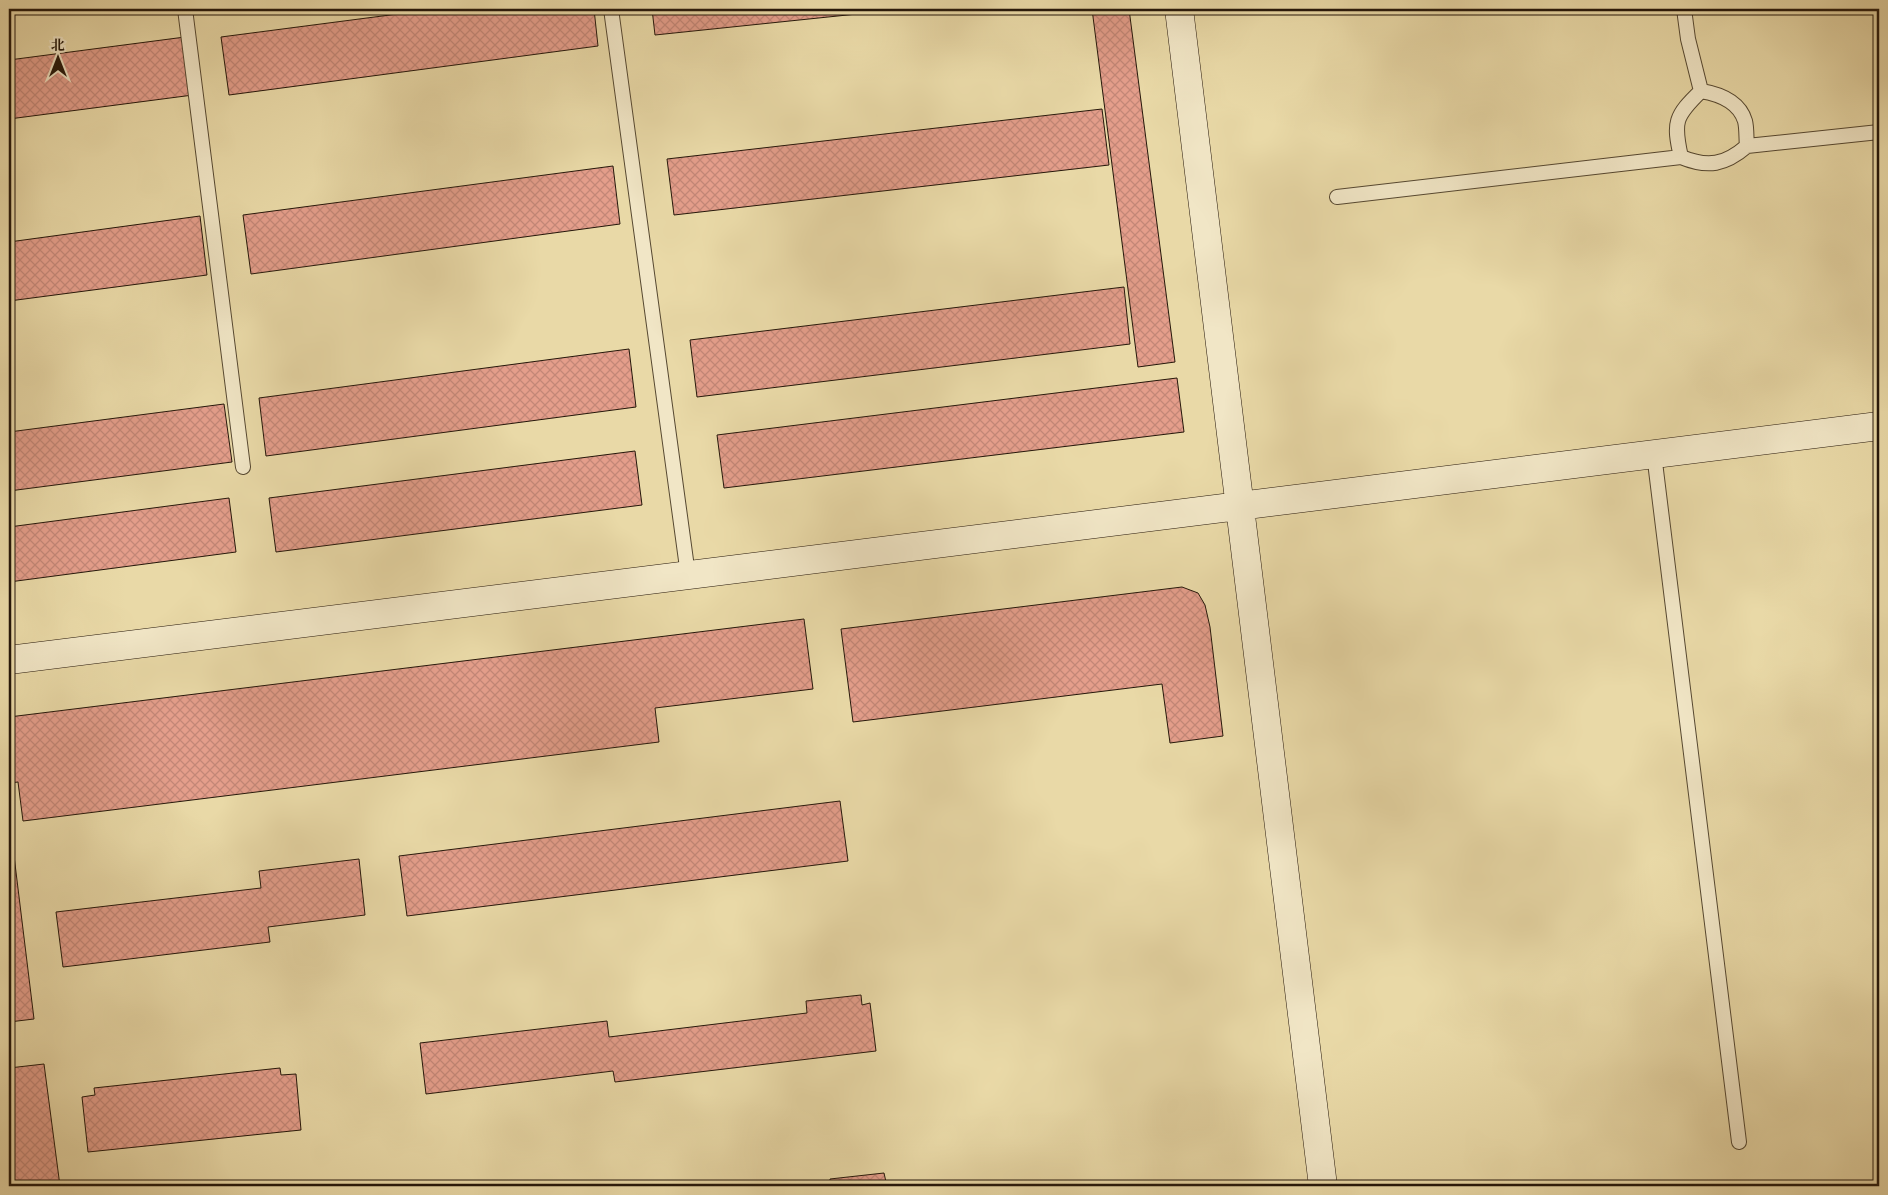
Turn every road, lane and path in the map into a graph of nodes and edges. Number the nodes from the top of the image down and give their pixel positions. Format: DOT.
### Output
graph roads {
  1 [pos="185,9"];
  2 [pos="611,9"];
  3 [pos="1180,9"];
  4 [pos="1684,9"];
  5 [pos="1701,91"];
  6 [pos="1879,132"];
  7 [pos="1747,146"];
  8 [pos="1682,157"];
  9 [pos="1336,197"];
  10 [pos="1879,426"];
  11 [pos="1654,454"];
  12 [pos="243,468"];
  13 [pos="1240,506"];
  14 [pos="688,575"];
  15 [pos="9,660"];
  16 [pos="1739,1142"];
  17 [pos="1323,1186"];
  1 -- 12 [label="lane"];
  2 -- 14 [label="lane"];
  3 -- 13 [label="street"];
  4 -- 5 [label="lane"];
  5 -- 7 [label="lane"];
  5 -- 8 [label="lane"];
  6 -- 7 [label="lane"];
  7 -- 8 [label="lane"];
  8 -- 9 [label="lane"];
  10 -- 11 [label="street"];
  11 -- 13 [label="street"];
  11 -- 16 [label="lane"];
  13 -- 14 [label="street"];
  13 -- 17 [label="street"];
  14 -- 15 [label="street"];
}
